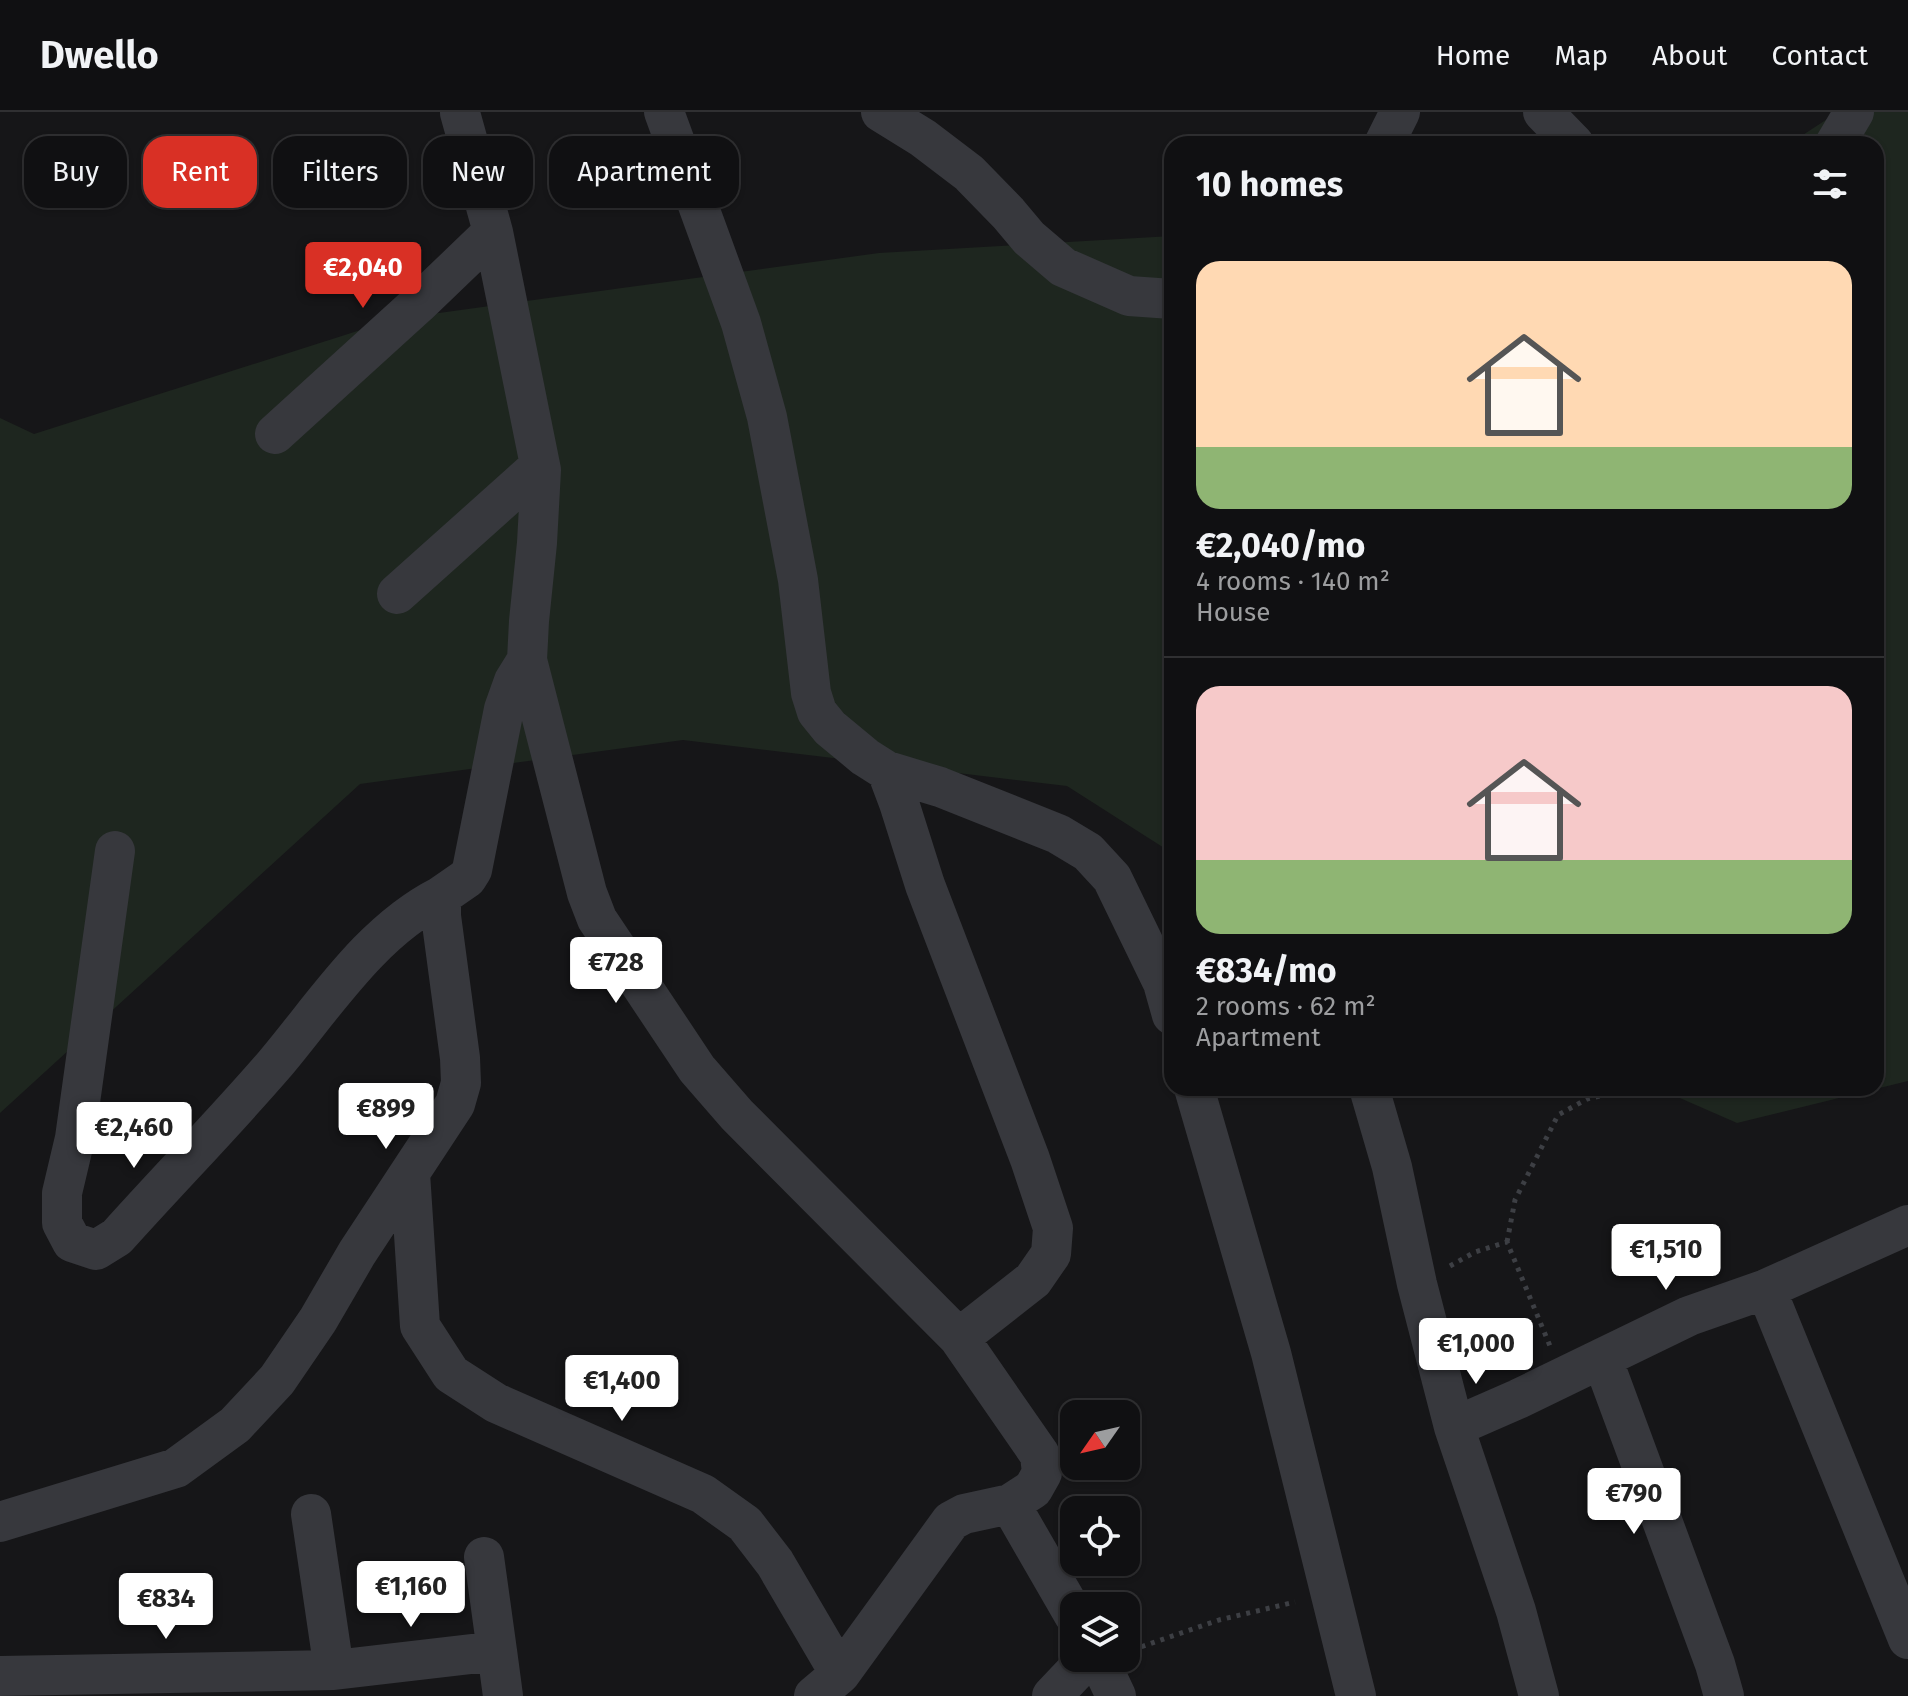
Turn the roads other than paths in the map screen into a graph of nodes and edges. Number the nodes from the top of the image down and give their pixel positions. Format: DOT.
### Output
graph roads {
  1 [pos="460,112"];
  2 [pos="664,112"];
  3 [pos="881,112"];
  4 [pos="1400,112"];
  5 [pos="1543,112"];
  6 [pos="1854,112"];
  7 [pos="1388,136"];
  8 [pos="1566,136"];
  9 [pos="1840,136"];
  10 [pos="493,232"];
  11 [pos="1164,298"];
  12 [pos="275,434"];
  13 [pos="540,466"];
  14 [pos="397,594"];
  15 [pos="527,660"];
  16 [pos="887,771"];
  17 [pos="115,851"];
  18 [pos="441,896"];
  19 [pos="1164,987"];
  20 [pos="1196,1096"];
  21 [pos="1371,1096"];
  22 [pos="410,1173"];
  23 [pos="1908,1225"];
  24 [pos="1766,1289"];
  25 [pos="959,1338"];
  26 [pos="1602,1358"];
  27 [pos="1454,1427"];
  28 [pos="1010,1504"];
  29 [pos="311,1514"];
  30 [pos="0,1522"];
  31 [pos="484,1557"];
  32 [pos="1061,1592"];
  33 [pos="1908,1639"];
  34 [pos="497,1651"];
  35 [pos="334,1670"];
  36 [pos="1075,1672"];
  37 [pos="1105,1672"];
  38 [pos="0,1676"];
  39 [pos="827,1685"];
  40 [pos="503,1696"];
  41 [pos="1052,1696"];
  42 [pos="1116,1696"];
  43 [pos="1356,1696"];
  44 [pos="1539,1696"];
  45 [pos="1724,1696"];
  1 -- 10 [label="street"];
  2 -- 16 [label="street"];
  3 -- 11 [label="street"];
  4 -- 7 [label="street"];
  5 -- 8 [label="street"];
  6 -- 9 [label="street"];
  10 -- 12 [label="street"];
  10 -- 13 [label="street"];
  13 -- 14 [label="street"];
  13 -- 15 [label="street"];
  15 -- 18 [label="street"];
  15 -- 25 [label="street"];
  16 -- 19 [label="street"];
  16 -- 25 [label="street"];
  17 -- 18 [label="street"];
  18 -- 22 [label="street"];
  20 -- 43 [label="street"];
  21 -- 27 [label="street"];
  22 -- 30 [label="street"];
  22 -- 39 [label="street"];
  23 -- 24 [label="street"];
  24 -- 26 [label="street"];
  24 -- 33 [label="street"];
  25 -- 28 [label="street"];
  26 -- 27 [label="street"];
  26 -- 45 [label="street"];
  27 -- 44 [label="street"];
  28 -- 32 [label="street"];
  28 -- 39 [label="street"];
  29 -- 35 [label="street"];
  31 -- 34 [label="street"];
  34 -- 35 [label="street"];
  34 -- 40 [label="street"];
  35 -- 38 [label="street"];
  36 -- 41 [label="street"];
  37 -- 42 [label="street"];
}
